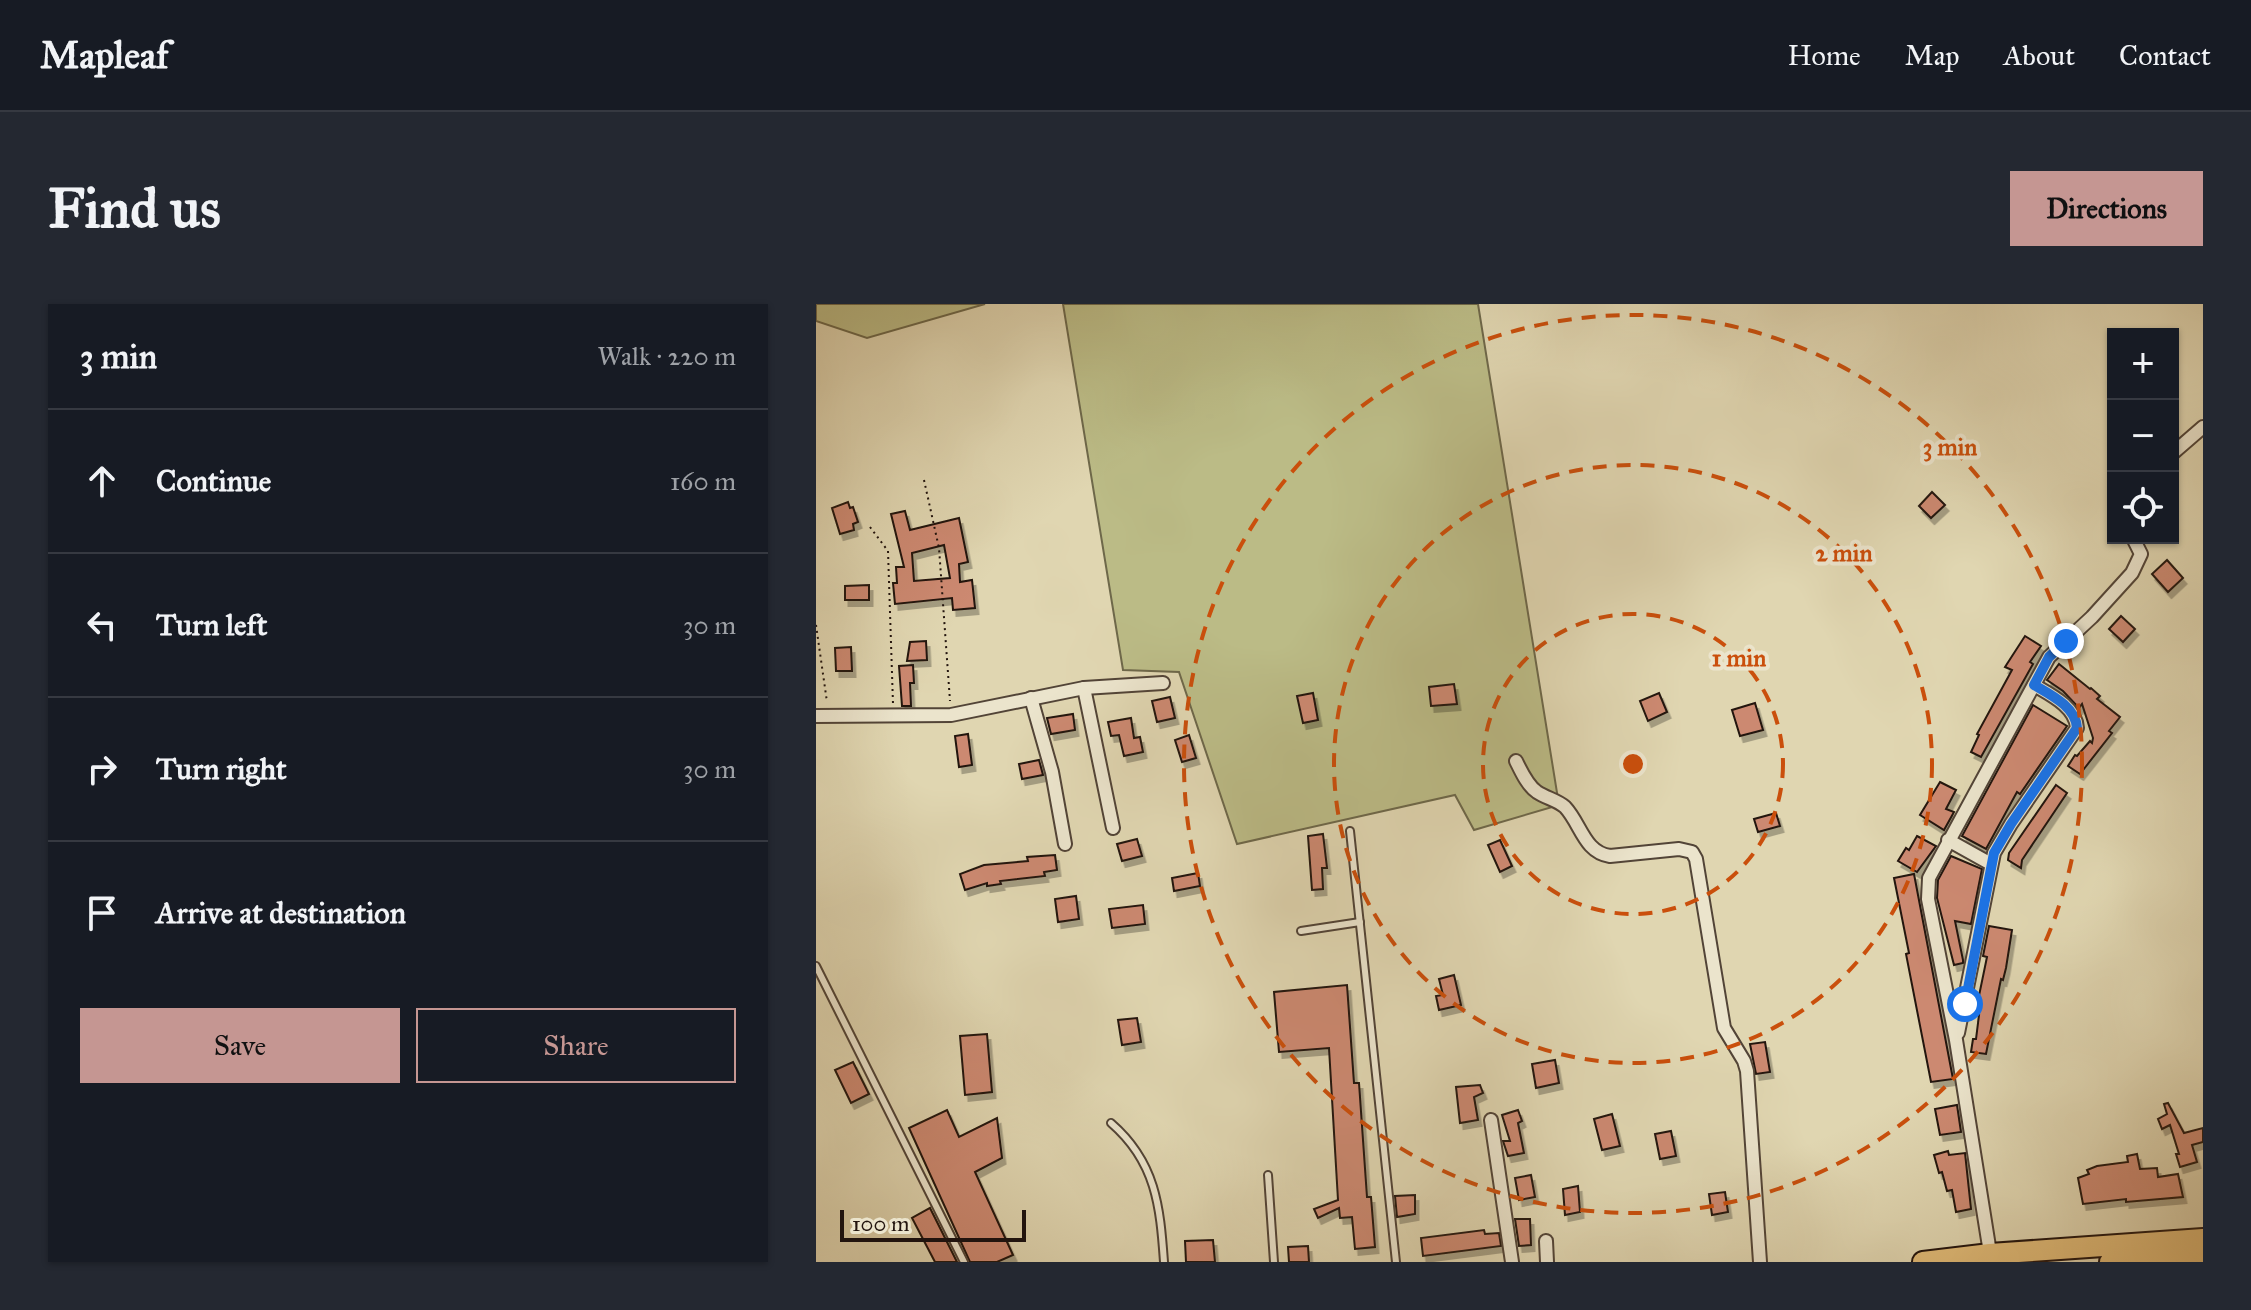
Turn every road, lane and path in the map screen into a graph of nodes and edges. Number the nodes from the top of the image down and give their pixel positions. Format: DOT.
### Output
graph roads {
  1 [pos="2203,427"];
  2 [pos="2179,448"];
  3 [pos="924,480"];
  4 [pos="870,527"];
  5 [pos="2136,544"];
  6 [pos="816,625"];
  7 [pos="1163,683"];
  8 [pos="2034,685"];
  9 [pos="1084,688"];
  10 [pos="1031,698"];
  11 [pos="951,715"];
  12 [pos="822,716"];
  13 [pos="894,717"];
  14 [pos="1516,761"];
  15 [pos="1113,828"];
  16 [pos="1350,831"];
  17 [pos="1948,840"];
  18 [pos="1065,844"];
  19 [pos="1991,864"];
  20 [pos="1360,922"];
  21 [pos="1301,931"];
  22 [pos="816,966"];
  23 [pos="1956,1040"];
  24 [pos="1491,1120"];
  25 [pos="1111,1123"];
  26 [pos="1268,1175"];
  27 [pos="2203,1239"];
  28 [pos="1546,1241"];
  29 [pos="2203,1253"];
  30 [pos="2078,1255"];
  31 [pos="1991,1258"];
  32 [pos="964,1262"];
  33 [pos="1164,1262"];
  34 [pos="1274,1262"];
  35 [pos="1396,1262"];
  36 [pos="1512,1262"];
  37 [pos="1547,1262"];
  38 [pos="1760,1262"];
  39 [pos="1923,1262"];
  40 [pos="2110,1262"];
  41 [pos="2120,1262"];
  1 -- 2 [label="street"];
  3 -- 11 [label="path"];
  4 -- 13 [label="path"];
  5 -- 8 [label="street"];
  6 -- 12 [label="path"];
  7 -- 9 [label="street"];
  8 -- 17 [label="street"];
  8 -- 19 [label="street"];
  9 -- 10 [label="street"];
  9 -- 15 [label="street"];
  10 -- 11 [label="street"];
  10 -- 18 [label="street"];
  11 -- 13 [label="street"];
  12 -- 13 [label="street"];
  14 -- 38 [label="street"];
  16 -- 20 [label="lane"];
  17 -- 19 [label="street"];
  17 -- 23 [label="street"];
  19 -- 23 [label="street"];
  20 -- 21 [label="lane"];
  20 -- 35 [label="lane"];
  22 -- 32 [label="lane"];
  23 -- 31 [label="street"];
  24 -- 36 [label="street"];
  25 -- 33 [label="lane"];
  26 -- 34 [label="lane"];
  27 -- 30 [label="highway"];
  28 -- 37 [label="street"];
  29 -- 41 [label="highway"];
  30 -- 31 [label="highway"];
  31 -- 39 [label="highway"];
  40 -- 41 [label="highway"];
}
